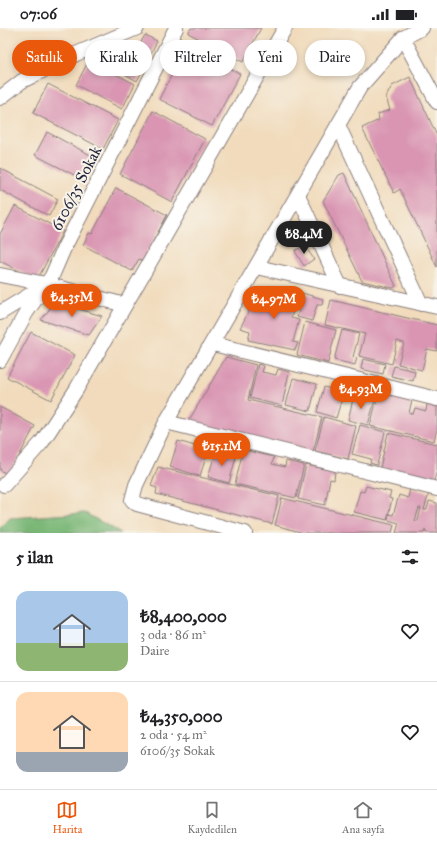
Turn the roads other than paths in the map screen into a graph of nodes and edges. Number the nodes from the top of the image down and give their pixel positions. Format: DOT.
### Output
graph roads {
  1 [pos="136,28"];
  2 [pos="176,28"];
  3 [pos="285,28"];
  4 [pos="422,28"];
  5 [pos="403,38"];
  6 [pos="0,98"];
  7 [pos="437,102"];
  8 [pos="338,125"];
  9 [pos="298,195"];
  10 [pos="257,267"];
  11 [pos="0,275"];
  12 [pos="46,284"];
  13 [pos="340,286"];
  14 [pos="421,304"];
  15 [pos="125,305"];
  16 [pos="437,307"];
  17 [pos="0,313"];
  18 [pos="213,344"];
  19 [pos="0,360"];
  20 [pos="437,399"];
  21 [pos="166,422"];
  22 [pos="4,485"];
  23 [pos="437,490"];
  24 [pos="245,533"];
  1 -- 6 [label="street"];
  2 -- 12 [label="street, 6106/35 Sokak"];
  3 -- 15 [label="street"];
  4 -- 5 [label="street"];
  5 -- 7 [label="street"];
  5 -- 8 [label="street"];
  8 -- 9 [label="street"];
  8 -- 14 [label="street"];
  9 -- 10 [label="street"];
  9 -- 13 [label="street"];
  10 -- 13 [label="street"];
  10 -- 18 [label="street"];
  11 -- 12 [label="street"];
  12 -- 15 [label="street"];
  12 -- 17 [label="street"];
  12 -- 19 [label="street, 6106/35 Sokak"];
  13 -- 14 [label="street"];
  14 -- 16 [label="street"];
  15 -- 22 [label="street"];
  18 -- 20 [label="street"];
  18 -- 21 [label="street"];
  21 -- 23 [label="street"];
  21 -- 24 [label="street"];
}
